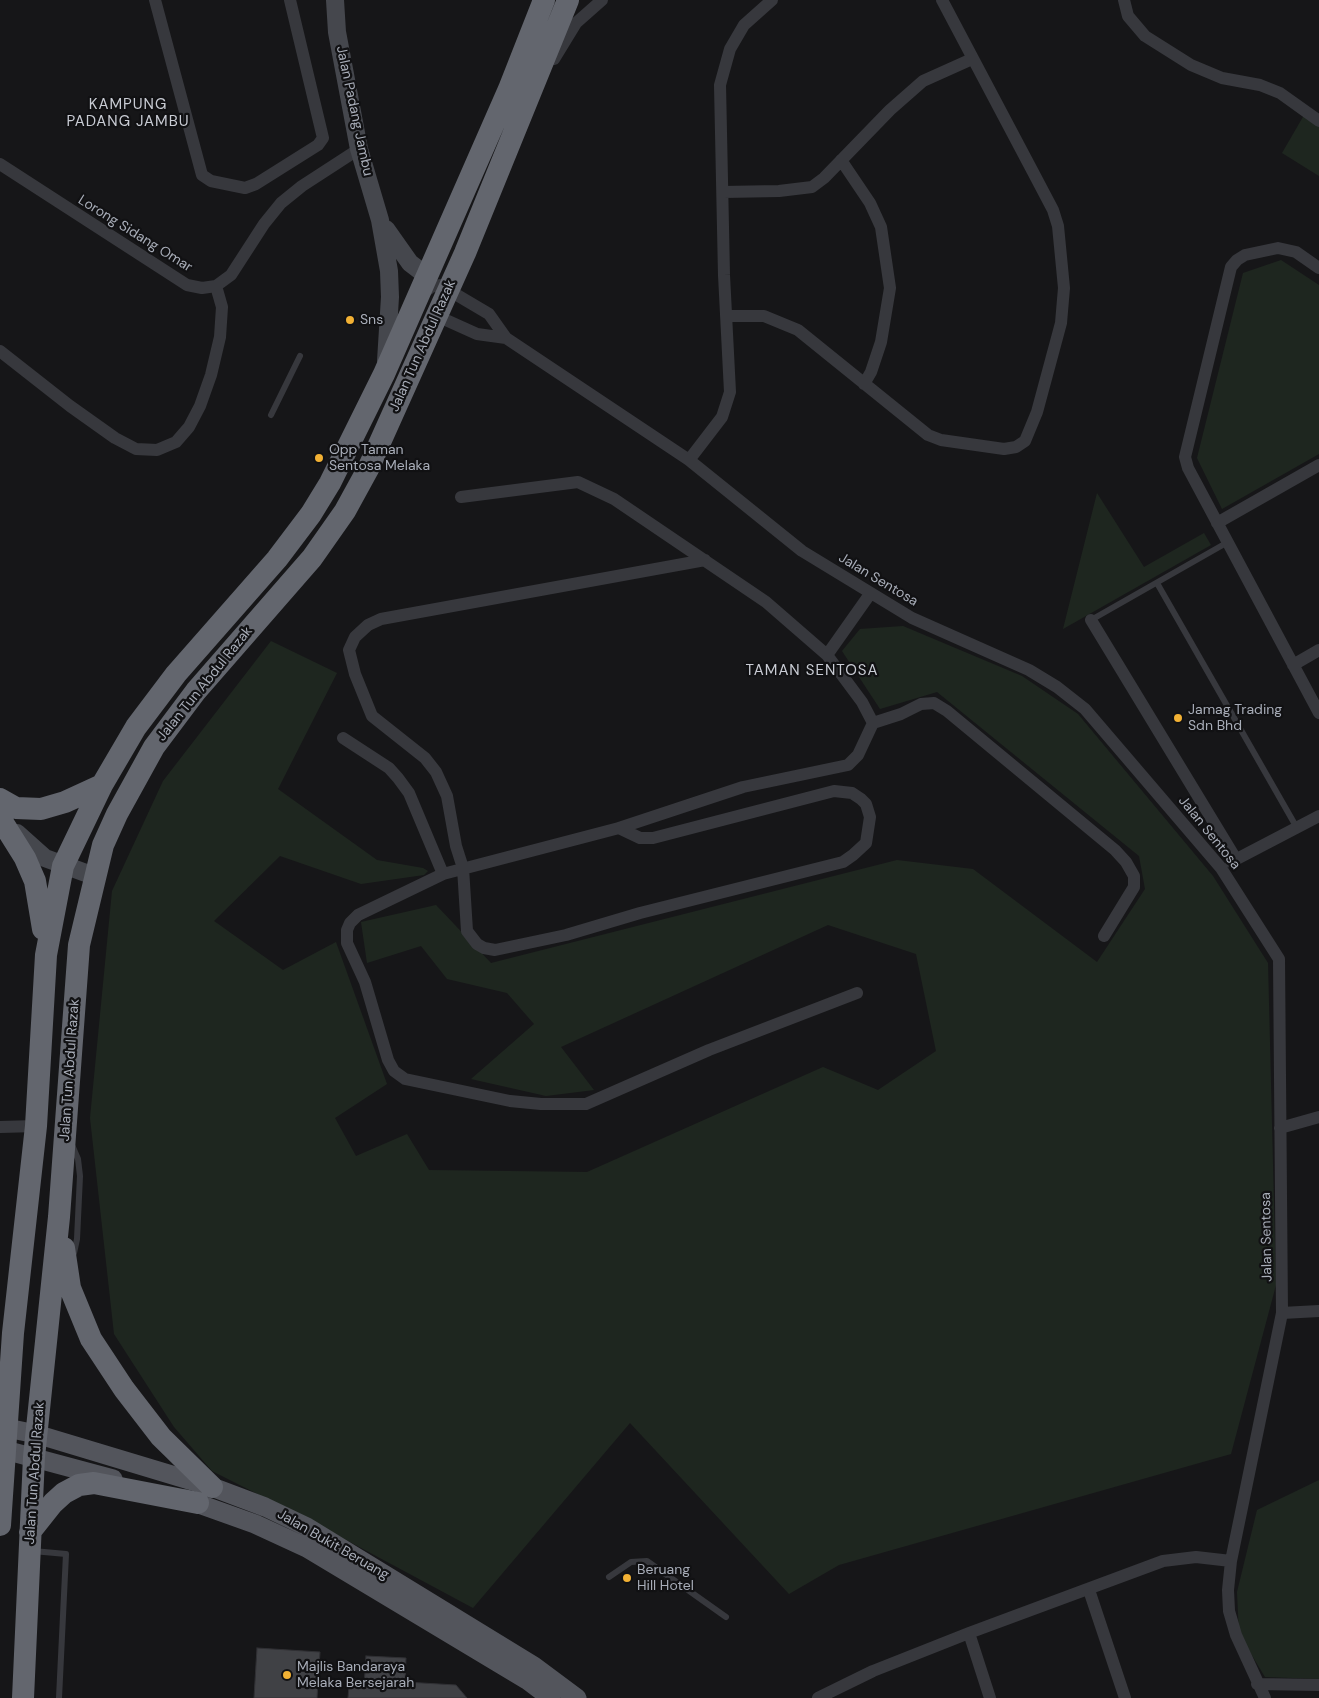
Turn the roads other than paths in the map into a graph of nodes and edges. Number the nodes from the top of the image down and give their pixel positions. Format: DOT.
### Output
graph roads {
  1 [pos="155,0"];
  2 [pos="290,0"];
  3 [pos="335,0"];
  4 [pos="544,0"];
  5 [pos="568,0"];
  6 [pos="602,0"];
  7 [pos="772,0"];
  8 [pos="942,0"];
  9 [pos="1124,0"];
  10 [pos="972,59"];
  11 [pos="526,103"];
  12 [pos="1319,121"];
  13 [pos="359,149"];
  14 [pos="841,160"];
  15 [pos="0,164"];
  16 [pos="723,192"];
  17 [pos="380,220"];
  18 [pos="1319,268"];
  19 [pos="427,276"];
  20 [pos="216,286"];
  21 [pos="449,289"];
  22 [pos="416,301"];
  23 [pos="437,316"];
  24 [pos="726,316"];
  25 [pos="506,338"];
  26 [pos="0,350"];
  27 [pos="300,356"];
  28 [pos="384,374"];
  29 [pos="864,384"];
  30 [pos="271,415"];
  31 [pos="689,460"];
  32 [pos="1319,465"];
  33 [pos="461,497"];
  34 [pos="1217,523"];
  35 [pos="1228,542"];
  36 [pos="705,560"];
  37 [pos="1157,582"];
  38 [pos="870,594"];
  39 [pos="1092,620"];
  40 [pos="1319,650"];
  41 [pos="827,655"];
  42 [pos="1293,665"];
  43 [pos="1319,713"];
  44 [pos="873,723"];
  45 [pos="343,738"];
  46 [pos="102,785"];
  47 [pos="0,799"];
  48 [pos="0,814"];
  49 [pos="1319,816"];
  50 [pos="0,818"];
  51 [pos="620,828"];
  52 [pos="1296,828"];
  53 [pos="1236,859"];
  54 [pos="63,866"];
  55 [pos="463,868"];
  56 [pos="1221,868"];
  57 [pos="443,874"];
  58 [pos="94,876"];
  59 [pos="1104,936"];
  60 [pos="46,955"];
  61 [pos="857,993"];
  62 [pos="1319,1117"];
  63 [pos="36,1126"];
  64 [pos="0,1127"];
  65 [pos="1280,1128"];
  66 [pos="66,1133"];
  67 [pos="60,1217"];
  68 [pos="68,1275"];
  69 [pos="1319,1311"];
  70 [pos="1282,1313"];
  71 [pos="13,1333"];
  72 [pos="0,1361"];
  73 [pos="4,1428"];
  74 [pos="36,1434"];
  75 [pos="3,1450"];
  76 [pos="34,1457"];
  77 [pos="205,1495"];
  78 [pos="0,1511"];
  79 [pos="30,1541"];
  80 [pos="1231,1561"];
  81 [pos="609,1577"];
  82 [pos="1089,1590"];
  83 [pos="726,1617"];
  84 [pos="969,1633"];
  85 [pos="1257,1684"];
  86 [pos="1319,1685"];
  87 [pos="23,1698"];
  88 [pos="58,1698"];
  89 [pos="551,1698"];
  90 [pos="577,1698"];
  91 [pos="818,1698"];
  92 [pos="990,1698"];
  93 [pos="1125,1698"];
  94 [pos="1265,1698"];
  1 -- 2 [label="street"];
  3 -- 13 [label="street, Jalan Padang Jambu"];
  4 -- 19 [label="highway, Jalan Tun Abdul Razak"];
  5 -- 11 [label="highway, Jalan Tun Abdul Razak"];
  6 -- 11 [label="street"];
  7 -- 16 [label="street"];
  8 -- 10 [label="street"];
  9 -- 12 [label="street"];
  10 -- 14 [label="street"];
  10 -- 29 [label="street"];
  11 -- 21 [label="highway, Jalan Tun Abdul Razak"];
  13 -- 17 [label="street, Jalan Padang Jambu"];
  13 -- 20 [label="street"];
  14 -- 16 [label="street"];
  14 -- 29 [label="street"];
  15 -- 20 [label="street, Lorong Sidang Omar"];
  16 -- 24 [label="street"];
  17 -- 19 [label="street, Jalan Padang Jambu"];
  17 -- 28 [label="street, Jalan Padang Jambu"];
  18 -- 34 [label="street"];
  19 -- 22 [label="highway, Jalan Tun Abdul Razak"];
  20 -- 26 [label="street"];
  21 -- 22 [label="street"];
  21 -- 23 [label="highway, Jalan Tun Abdul Razak"];
  21 -- 25 [label="street, Jalan Sentosa"];
  22 -- 28 [label="highway, Jalan Tun Abdul Razak"];
  23 -- 25 [label="street, Jalan Sentosa"];
  23 -- 58 [label="highway, Jalan Tun Abdul Razak"];
  24 -- 29 [label="street"];
  24 -- 31 [label="street"];
  25 -- 31 [label="street, Jalan Sentosa"];
  27 -- 30 [label="lane"];
  28 -- 46 [label="highway, Jalan Tun Abdul Razak"];
  31 -- 38 [label="street, Jalan Sentosa"];
  32 -- 34 [label="street"];
  33 -- 36 [label="street"];
  34 -- 35 [label="street"];
  35 -- 37 [label="lane"];
  35 -- 42 [label="street"];
  36 -- 41 [label="street"];
  36 -- 55 [label="street"];
  37 -- 39 [label="lane"];
  37 -- 52 [label="lane"];
  38 -- 41 [label="street"];
  38 -- 56 [label="street, Jalan Sentosa"];
  39 -- 53 [label="street"];
  40 -- 42 [label="street"];
  41 -- 44 [label="street"];
  42 -- 43 [label="street"];
  44 -- 51 [label="street"];
  44 -- 59 [label="street"];
  45 -- 57 [label="street"];
  46 -- 47 [label="highway"];
  46 -- 54 [label="highway, Jalan Tun Abdul Razak"];
  48 -- 54 [label="street"];
  49 -- 52 [label="street"];
  50 -- 60 [label="highway"];
  51 -- 55 [label="street"];
  51 -- 55 [label="street"];
  52 -- 53 [label="street"];
  53 -- 56 [label="street"];
  54 -- 58 [label="street"];
  54 -- 60 [label="highway, Jalan Tun Abdul Razak"];
  55 -- 57 [label="street"];
  56 -- 65 [label="street, Jalan Sentosa"];
  57 -- 61 [label="street"];
  58 -- 66 [label="highway, Jalan Tun Abdul Razak"];
  60 -- 63 [label="highway, Jalan Tun Abdul Razak"];
  62 -- 65 [label="street"];
  63 -- 64 [label="street"];
  63 -- 71 [label="highway, Jalan Tun Abdul Razak"];
  65 -- 70 [label="street, Jalan Sentosa"];
  66 -- 67 [label="highway, Jalan Tun Abdul Razak"];
  66 -- 68 [label="lane"];
  67 -- 68 [label="highway"];
  67 -- 74 [label="highway, Jalan Tun Abdul Razak"];
  68 -- 77 [label="highway"];
  69 -- 70 [label="street"];
  70 -- 80 [label="street, Jalan Sentosa"];
  71 -- 72 [label="highway"];
  71 -- 73 [label="highway, Jalan Tun Abdul Razak"];
  73 -- 74 [label="main road, Jalan Bukit Beruang"];
  73 -- 75 [label="highway, Jalan Tun Abdul Razak"];
  74 -- 76 [label="highway, Jalan Tun Abdul Razak"];
  74 -- 77 [label="main road, Jalan Bukit Beruang"];
  75 -- 76 [label="main road, Jalan Bukit Beruang"];
  75 -- 78 [label="highway, Jalan Tun Abdul Razak"];
  76 -- 77 [label="main road, Jalan Bukit Beruang"];
  76 -- 79 [label="highway, Jalan Tun Abdul Razak"];
  77 -- 79 [label="highway"];
  77 -- 89 [label="main road, Jalan Bukit Beruang"];
  77 -- 90 [label="main road, Jalan Bukit Beruang"];
  79 -- 87 [label="highway, Jalan Tun Abdul Razak"];
  79 -- 88 [label="lane"];
  80 -- 82 [label="street"];
  80 -- 85 [label="street, Jalan Sentosa"];
  81 -- 83 [label="lane"];
  82 -- 84 [label="street"];
  82 -- 93 [label="street"];
  84 -- 91 [label="street"];
  84 -- 92 [label="street"];
  85 -- 86 [label="street"];
  85 -- 94 [label="street, Jalan Sentosa"];
}
